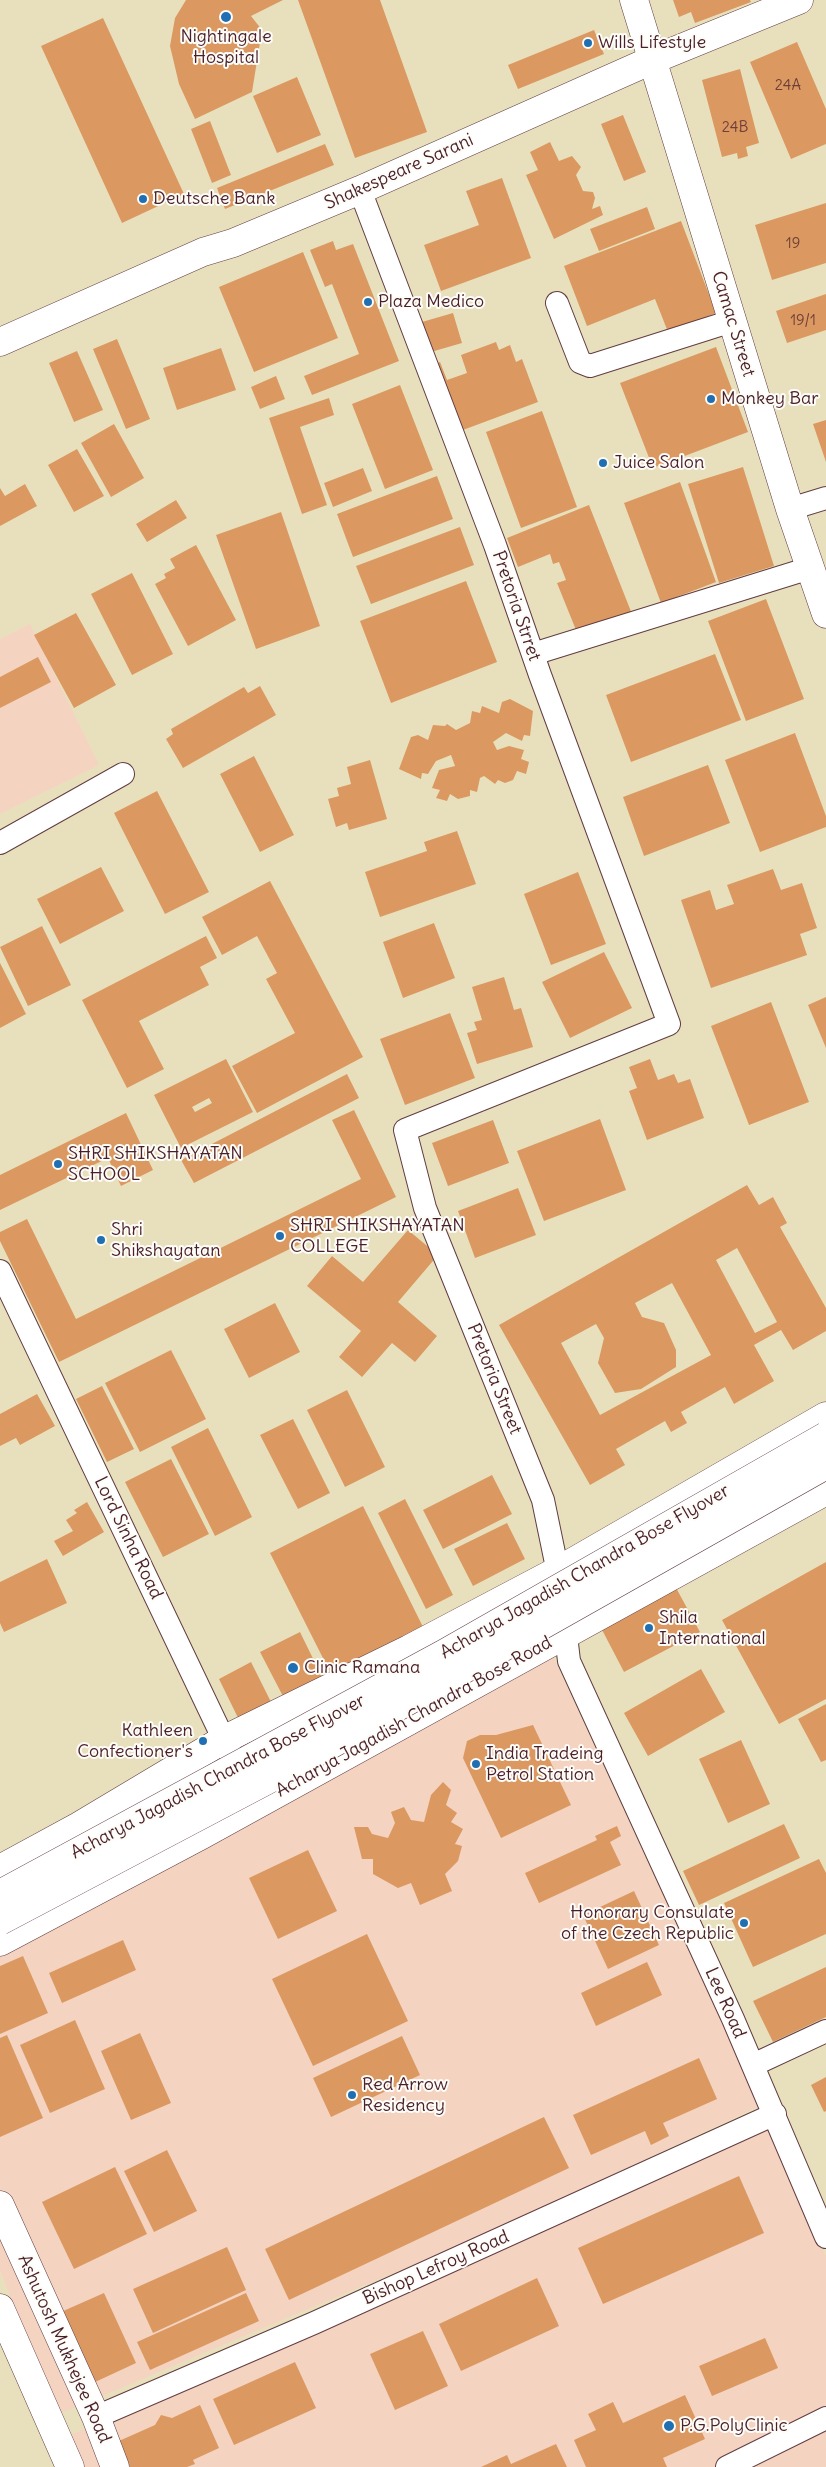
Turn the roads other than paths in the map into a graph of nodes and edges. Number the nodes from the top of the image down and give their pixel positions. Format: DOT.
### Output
graph roads {
  1 [pos="634,0"];
  2 [pos="799,0"];
  3 [pos="652,60"];
  4 [pos="360,190"];
  5 [pos="557,303"];
  6 [pos="732,321"];
  7 [pos="0,342"];
  8 [pos="826,498"];
  9 [pos="790,509"];
  10 [pos="810,568"];
  11 [pos="826,614"];
  12 [pos="532,654"];
  13 [pos="123,774"];
  14 [pos="0,843"];
  15 [pos="406,1130"];
  16 [pos="0,1270"];
  17 [pos="826,1416"];
  18 [pos="826,1436"];
  19 [pos="826,1465"];
  20 [pos="826,1491"];
  21 [pos="558,1570"];
  22 [pos="566,1633"];
  23 [pos="223,1740"];
  24 [pos="256,1805"];
  25 [pos="0,1869"];
  26 [pos="0,1894"];
  27 [pos="0,1920"];
  28 [pos="0,1942"];
  29 [pos="826,2031"];
  30 [pos="753,2065"];
  31 [pos="774,2114"];
  32 [pos="0,2205"];
  33 [pos="826,2237"];
  34 [pos="0,2308"];
  35 [pos="96,2417"];
  36 [pos="826,2418"];
  37 [pos="70,2467"];
  38 [pos="115,2467"];
  39 [pos="727,2467"];
  1 -- 3 [label="main road, Camac Street"];
  2 -- 3 [label="main road, Shakespeare Sarani"];
  3 -- 4 [label="main road, Shakespeare Sarani"];
  3 -- 6 [label="main road, Camac Street"];
  4 -- 7 [label="main road, Shakespeare Sarani"];
  4 -- 12 [label="street, Pretoria Strret"];
  5 -- 6 [label="street"];
  6 -- 9 [label="main road, Camac Street"];
  8 -- 9 [label="street"];
  9 -- 10 [label="main road, Camac Street"];
  10 -- 11 [label="main road, Camac Street"];
  10 -- 12 [label="street"];
  12 -- 15 [label="street, Pretoria Strret"];
  13 -- 14 [label="street"];
  15 -- 21 [label="street, Pretoria Street"];
  16 -- 23 [label="street, Lord Sinha Road"];
  17 -- 21 [label="main road"];
  18 -- 26 [label="main road, Acharya Jagadish Chandra Bose Flyover, bridge"];
  19 -- 27 [label="main road, Acharya Jagadish Chandra Bose Flyover, bridge"];
  20 -- 22 [label="main road, Acharya Jagadish Chandra Bose Road"];
  21 -- 22 [label="street, Pretoria Street"];
  21 -- 23 [label="main road"];
  22 -- 24 [label="main road, Acharya Jagadish Chandra Bose Road"];
  22 -- 30 [label="street, Lee Road"];
  23 -- 24 [label="street, Lord Sinha Road"];
  23 -- 25 [label="main road"];
  24 -- 28 [label="main road, Acharya Jagadish Chandra Bose Road"];
  29 -- 30 [label="street"];
  30 -- 31 [label="street, Lee Road"];
  31 -- 33 [label="street, Lee Road"];
  31 -- 35 [label="street, Bishop Lefroy Road"];
  32 -- 35 [label="main road, Ashutosh Mukhejee Road"];
  34 -- 37 [label="main road"];
  35 -- 38 [label="main road, Ashutosh Mukhejee Road"];
  36 -- 39 [label="street"];
}
